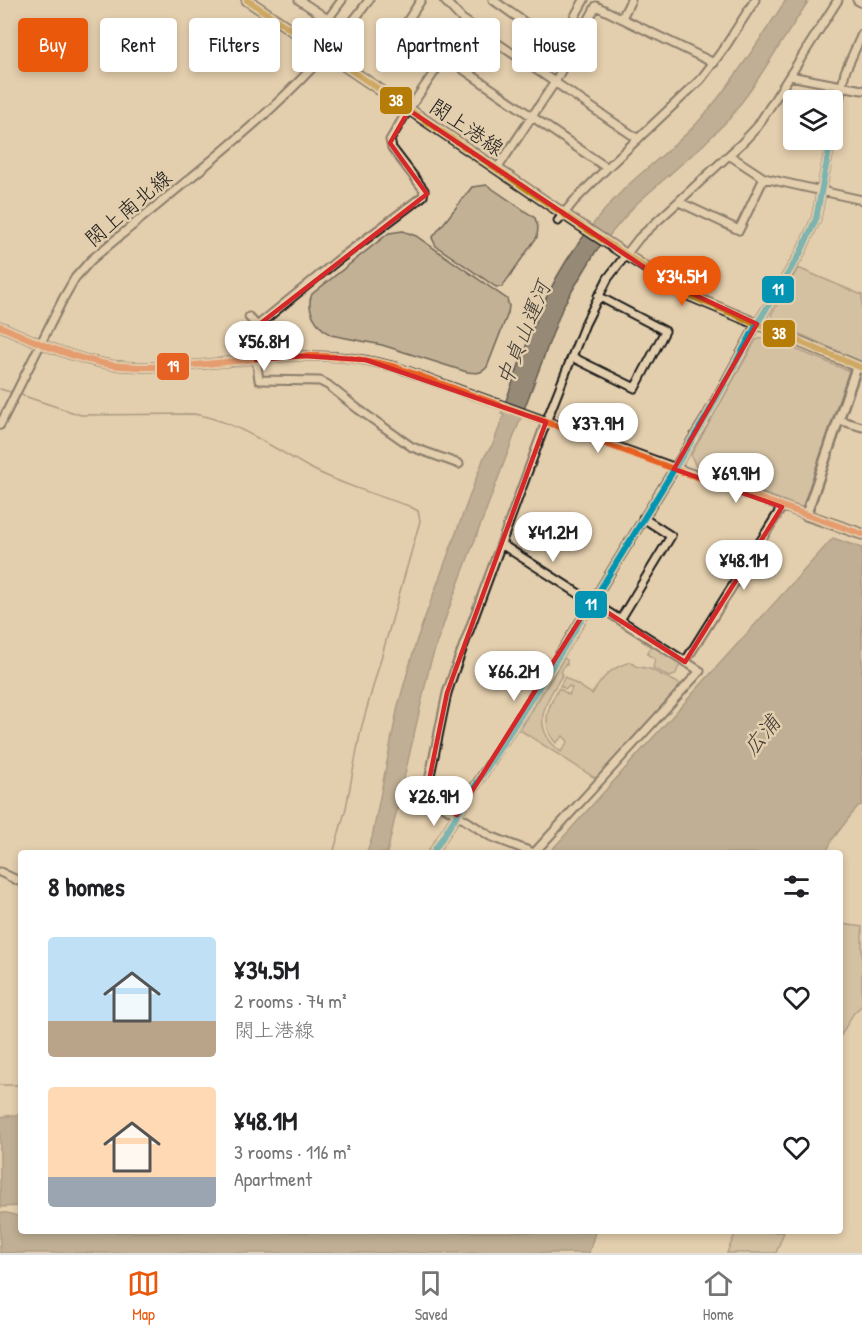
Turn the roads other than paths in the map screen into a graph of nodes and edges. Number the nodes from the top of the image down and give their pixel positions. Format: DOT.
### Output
graph roads {
  1 [pos="247,0"];
  2 [pos="342,0"];
  3 [pos="369,0"];
  4 [pos="422,0"];
  5 [pos="444,0"];
  6 [pos="494,0"];
  7 [pos="584,0"];
  8 [pos="631,0"];
  9 [pos="755,0"];
  10 [pos="838,0"];
  11 [pos="857,0"];
  12 [pos="304,1"];
  13 [pos="598,3"];
  14 [pos="862,3"];
  15 [pos="355,18"];
  16 [pos="410,18"];
  17 [pos="463,18"];
  18 [pos="622,18"];
  19 [pos="292,31"];
  20 [pos="862,34"];
  21 [pos="500,45"];
  22 [pos="714,63"];
  23 [pos="309,72"];
  24 [pos="352,72"];
  25 [pos="435,72"];
  26 [pos="467,72"];
  27 [pos="790,76"];
  28 [pos="555,82"];
  29 [pos="842,87"];
  30 [pos="841,90"];
  31 [pos="862,90"];
  32 [pos="409,110"];
  33 [pos="532,117"];
  34 [pos="638,139"];
  35 [pos="829,150"];
  36 [pos="729,155"];
  37 [pos="607,168"];
  38 [pos="497,169"];
  39 [pos="764,178"];
  40 [pos="821,191"];
  41 [pos="862,200"];
  42 [pos="679,202"];
  43 [pos="561,217"];
  44 [pos="625,255"];
  45 [pos="598,296"];
  46 [pos="249,317"];
  47 [pos="757,324"];
  48 [pos="0,326"];
  49 [pos="257,326"];
  50 [pos="40,344"];
  51 [pos="572,357"];
  52 [pos="256,360"];
  53 [pos="859,367"];
  54 [pos="839,420"];
  55 [pos="546,422"];
  56 [pos="0,425"];
  57 [pos="862,427"];
  58 [pos="459,464"];
  59 [pos="674,468"];
  60 [pos="782,507"];
  61 [pos="806,515"];
  62 [pos="643,518"];
  63 [pos="862,534"];
  64 [pos="501,544"];
  65 [pos="591,602"];
  66 [pos="620,620"];
  67 [pos="685,662"];
  68 [pos="458,815"];
  69 [pos="435,850"];
  70 [pos="526,850"];
  71 [pos="537,850"];
  72 [pos="0,872"];
  73 [pos="18,881"];
  1 -- 19 [label="main road, 閖上港線"];
  2 -- 12 [label="street"];
  3 -- 15 [label="street, 閖上南北線"];
  4 -- 16 [label="street"];
  5 -- 17 [label="street"];
  6 -- 7 [label="street"];
  8 -- 18 [label="street"];
  9 -- 22 [label="street"];
  10 -- 27 [label="street"];
  11 -- 14 [label="street"];
  13 -- 18 [label="street"];
  13 -- 28 [label="street"];
  18 -- 22 [label="street"];
  20 -- 29 [label="street"];
  21 -- 28 [label="street"];
  22 -- 34 [label="street"];
  23 -- 50 [label="street, 閖上南北線"];
  24 -- 32 [label="main road, 閖上港線"];
  25 -- 32 [label="street"];
  26 -- 33 [label="street"];
  27 -- 29 [label="street"];
  27 -- 36 [label="street"];
  28 -- 33 [label="street"];
  28 -- 34 [label="street"];
  29 -- 30 [label="street"];
  29 -- 31 [label="street"];
  32 -- 38 [label="main road, 閖上港線"];
  32 -- 49 [label="street"];
  33 -- 37 [label="street"];
  33 -- 38 [label="street"];
  34 -- 37 [label="street"];
  35 -- 40 [label="street"];
  36 -- 39 [label="street"];
  36 -- 42 [label="street"];
  37 -- 43 [label="street"];
  38 -- 43 [label="main road, 閖上港線"];
  39 -- 40 [label="street"];
  39 -- 42 [label="street"];
  40 -- 41 [label="street"];
  40 -- 47 [label="street"];
  42 -- 44 [label="street"];
  43 -- 44 [label="main road, 閖上港線"];
  44 -- 45 [label="street"];
  44 -- 47 [label="main road"];
  45 -- 51 [label="street"];
  45 -- 51 [label="street"];
  46 -- 49 [label="street"];
  47 -- 53 [label="main road"];
  47 -- 59 [label="street"];
  48 -- 50 [label="street"];
  49 -- 52 [label="street"];
  50 -- 52 [label="street"];
  50 -- 56 [label="street, 閖上南北線"];
  51 -- 55 [label="street"];
  52 -- 55 [label="street"];
  52 -- 58 [label="street"];
  53 -- 54 [label="main road"];
  54 -- 57 [label="street"];
  54 -- 61 [label="main road"];
  55 -- 59 [label="street"];
  55 -- 64 [label="street"];
  59 -- 60 [label="street"];
  59 -- 62 [label="street"];
  60 -- 61 [label="street"];
  60 -- 67 [label="street"];
  61 -- 63 [label="main road"];
  62 -- 65 [label="street"];
  62 -- 66 [label="street"];
  64 -- 65 [label="street"];
  64 -- 68 [label="street"];
  65 -- 66 [label="street"];
  65 -- 68 [label="street"];
  66 -- 67 [label="street"];
  67 -- 71 [label="street"];
  68 -- 69 [label="street"];
  68 -- 70 [label="street"];
  72 -- 73 [label="street"];
}
